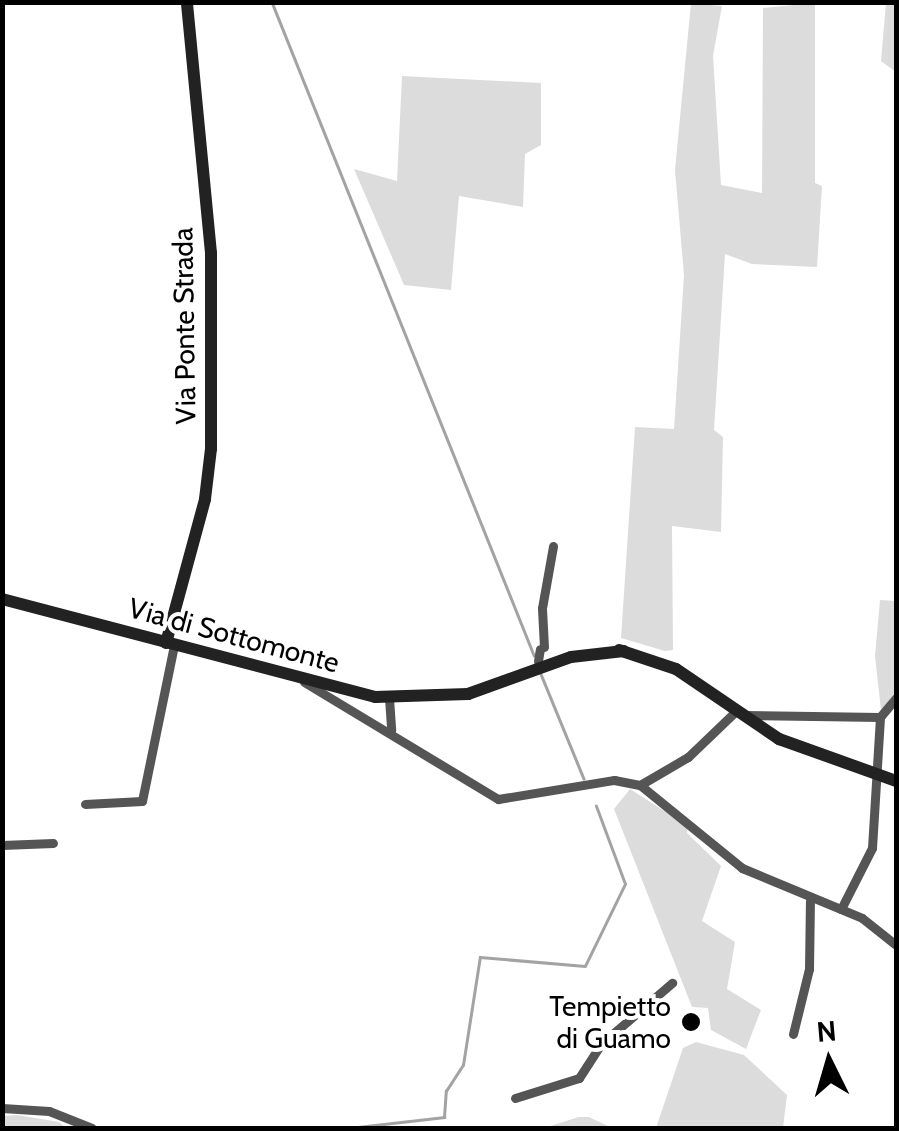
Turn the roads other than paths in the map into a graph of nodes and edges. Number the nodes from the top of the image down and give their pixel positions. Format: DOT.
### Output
graph roads {
  1 [pos="188,2"];
  2 [pos="553,546"];
  3 [pos="2,599"];
  4 [pos="170,644"];
  5 [pos="624,651"];
  6 [pos="541,652"];
  7 [pos="304,682"];
  8 [pos="456,693"];
  9 [pos="382,698"];
  10 [pos="896,698"];
  11 [pos="737,713"];
  12 [pos="880,717"];
  13 [pos="374,721"];
  14 [pos="391,730"];
  15 [pos="879,775"];
  16 [pos="896,781"];
  17 [pos="640,785"];
  18 [pos="85,804"];
  19 [pos="53,843"];
  20 [pos="2,845"];
  21 [pos="810,901"];
  22 [pos="841,909"];
  23 [pos="896,945"];
  24 [pos="672,984"];
  25 [pos="793,1034"];
  26 [pos="515,1098"];
  27 [pos="2,1108"];
  28 [pos="92,1128"];
  1 -- 4 [label="main road, Via Ponte Strada"];
  2 -- 6 [label="street"];
  3 -- 4 [label="main road, Via di Sottomonte"];
  4 -- 7 [label="main road, Via di Sottomonte"];
  4 -- 18 [label="street"];
  5 -- 6 [label="main road, Via di Sottomonte"];
  5 -- 8 [label="main road, Via di Sottomonte"];
  5 -- 11 [label="main road, Via di Sottomonte"];
  6 -- 8 [label="main road, Via di Sottomonte"];
  7 -- 9 [label="main road, Via di Sottomonte"];
  7 -- 13 [label="street"];
  8 -- 9 [label="main road, Via di Sottomonte"];
  9 -- 13 [label="street"];
  9 -- 14 [label="street"];
  10 -- 12 [label="street"];
  11 -- 12 [label="street"];
  11 -- 15 [label="main road, Via di Sottomonte"];
  11 -- 17 [label="street"];
  12 -- 15 [label="street"];
  13 -- 14 [label="street"];
  14 -- 17 [label="street"];
  15 -- 16 [label="main road, Via di Sottomonte"];
  15 -- 22 [label="street"];
  17 -- 21 [label="street"];
  19 -- 20 [label="street"];
  21 -- 22 [label="street"];
  21 -- 25 [label="street"];
  22 -- 23 [label="street"];
  24 -- 26 [label="street"];
  27 -- 28 [label="street"];
}
